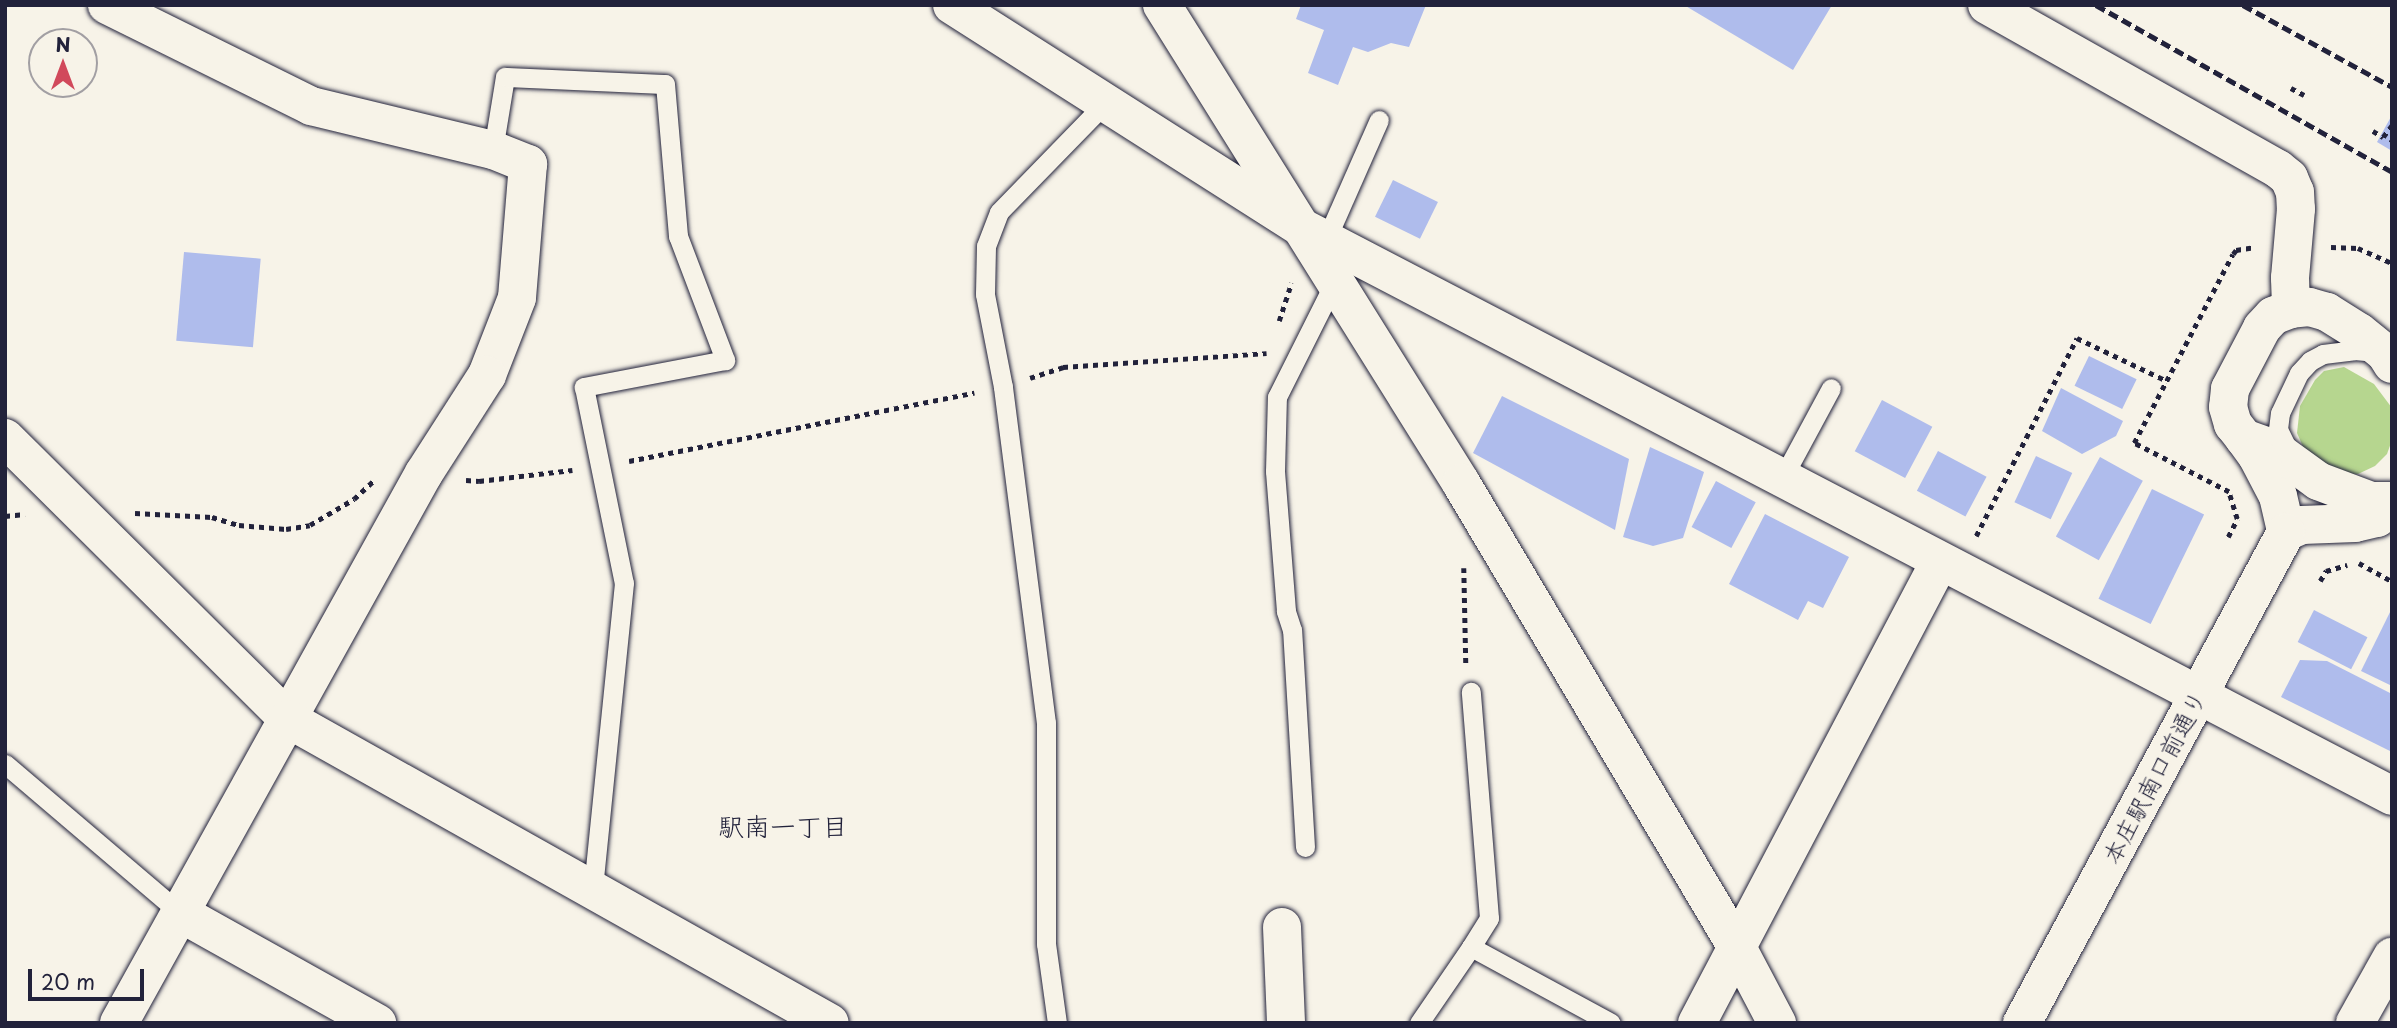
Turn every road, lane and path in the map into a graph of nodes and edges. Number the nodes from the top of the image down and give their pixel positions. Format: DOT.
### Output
graph roads {
  1 [pos="107,5"];
  2 [pos="952,5"];
  3 [pos="1162,5"];
  4 [pos="1987,5"];
  5 [pos="2291,88"];
  6 [pos="2304,95"];
  7 [pos="1105,103"];
  8 [pos="1379,120"];
  9 [pos="2392,125"];
  10 [pos="2373,131"];
  11 [pos="493,150"];
  12 [pos="2327,247"];
  13 [pos="1328,250"];
  14 [pos="2392,263"];
  15 [pos="1295,272"];
  16 [pos="2291,309"];
  17 [pos="1278,328"];
  18 [pos="1272,352"];
  19 [pos="2388,359"];
  20 [pos="2166,381"];
  21 [pos="1003,387"];
  22 [pos="1831,388"];
  23 [pos="5,438"];
  24 [pos="2244,438"];
  25 [pos="601,467"];
  26 [pos="2301,471"];
  27 [pos="424,473"];
  28 [pos="1782,479"];
  29 [pos="78,510"];
  30 [pos="2388,512"];
  31 [pos="5,516"];
  32 [pos="2286,532"];
  33 [pos="1955,554"];
  34 [pos="1464,562"];
  35 [pos="2320,581"];
  36 [pos="2392,581"];
  37 [pos="1471,692"];
  38 [pos="2197,696"];
  39 [pos="288,719"];
  40 [pos="5,764"];
  41 [pos="2392,796"];
  42 [pos="1305,847"];
  43 [pos="593,890"];
  44 [pos="180,913"];
  45 [pos="1282,927"];
  46 [pos="1471,947"];
  47 [pos="1738,949"];
  48 [pos="2392,957"];
  49 [pos="119,1023"];
  50 [pos="377,1023"];
  51 [pos="830,1023"];
  52 [pos="1058,1023"];
  53 [pos="1286,1023"];
  54 [pos="1419,1023"];
  55 [pos="1611,1023"];
  56 [pos="1697,1023"];
  57 [pos="1777,1023"];
  58 [pos="2022,1023"];
  59 [pos="2354,1023"];
  1 -- 11 [label="street"];
  2 -- 7 [label="street"];
  3 -- 13 [label="street"];
  4 -- 16 [label="street"];
  5 -- 6 [label="path"];
  7 -- 13 [label="street"];
  7 -- 21 [label="lane"];
  8 -- 13 [label="lane"];
  9 -- 10 [label="path"];
  11 -- 25 [label="lane"];
  11 -- 27 [label="street"];
  12 -- 14 [label="path"];
  13 -- 28 [label="street"];
  13 -- 42 [label="lane"];
  13 -- 47 [label="street"];
  15 -- 17 [label="path"];
  16 -- 19 [label="street"];
  16 -- 24 [label="street"];
  18 -- 21 [label="path"];
  19 -- 26 [label="lane"];
  20 -- 33 [label="path"];
  21 -- 25 [label="path"];
  21 -- 52 [label="lane"];
  22 -- 28 [label="lane"];
  23 -- 29 [label="street"];
  24 -- 26 [label="street"];
  24 -- 32 [label="street"];
  25 -- 27 [label="path"];
  25 -- 43 [label="lane"];
  26 -- 30 [label="street"];
  27 -- 29 [label="path"];
  27 -- 39 [label="street"];
  28 -- 33 [label="street"];
  29 -- 31 [label="path"];
  29 -- 39 [label="street"];
  30 -- 32 [label="street"];
  32 -- 38 [label="street, 本庄駅南口前通り"];
  33 -- 38 [label="street"];
  33 -- 47 [label="street"];
  34 -- 37 [label="path"];
  35 -- 36 [label="path"];
  37 -- 46 [label="lane"];
  38 -- 41 [label="street"];
  38 -- 58 [label="street, 本庄駅南口前通り"];
  39 -- 43 [label="street"];
  39 -- 44 [label="street"];
  40 -- 44 [label="lane"];
  43 -- 51 [label="street"];
  44 -- 49 [label="street"];
  44 -- 50 [label="street"];
  45 -- 53 [label="street"];
  46 -- 54 [label="lane"];
  46 -- 55 [label="lane"];
  47 -- 56 [label="street"];
  47 -- 57 [label="street"];
  48 -- 59 [label="street"];
}
